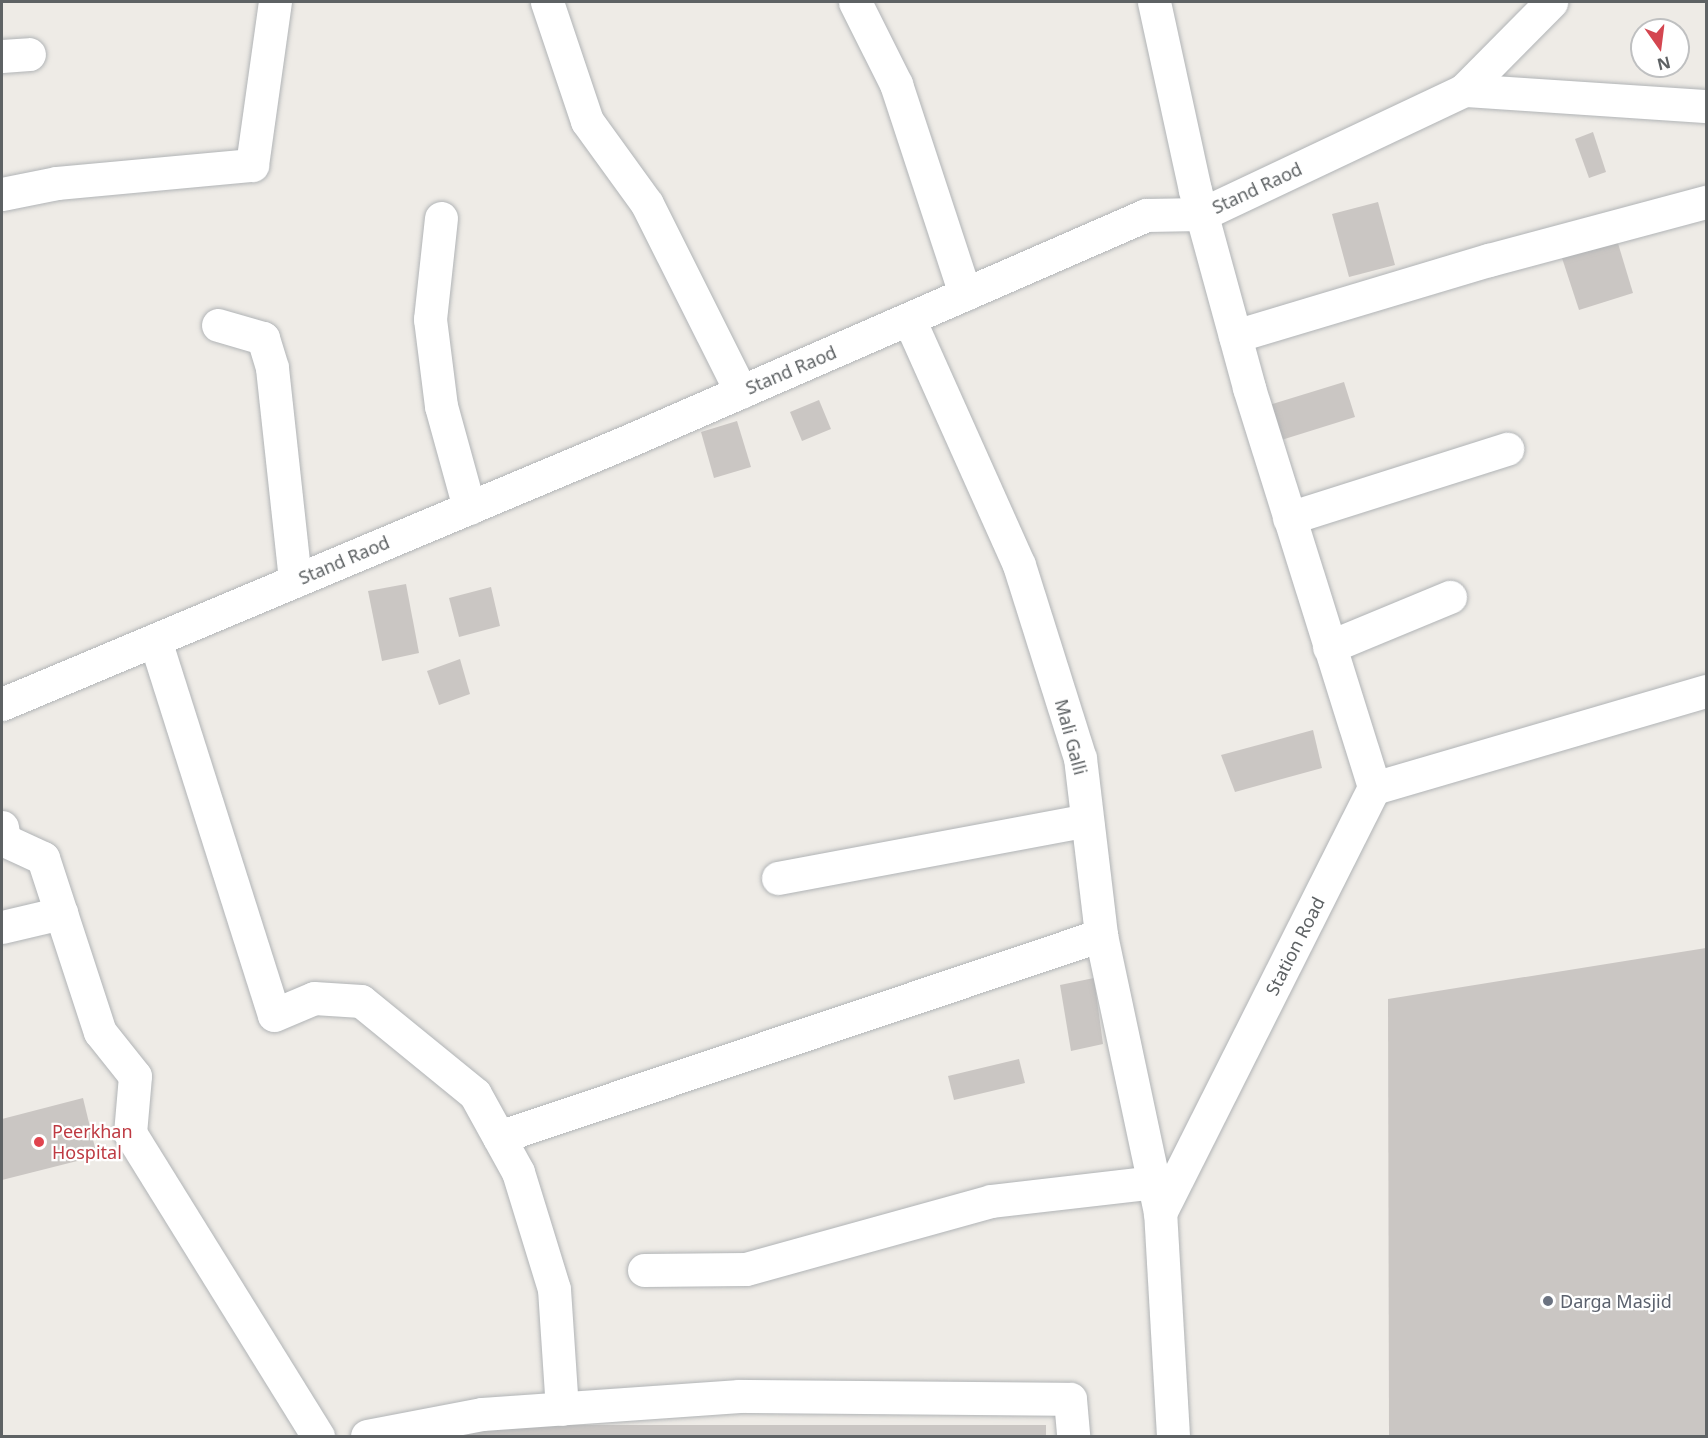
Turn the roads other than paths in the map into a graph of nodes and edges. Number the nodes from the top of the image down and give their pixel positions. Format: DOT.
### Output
graph roads {
  1 [pos="275,2"];
  2 [pos="547,2"];
  3 [pos="855,2"];
  4 [pos="1154,2"];
  5 [pos="1551,2"];
  6 [pos="1464,90"];
  7 [pos="1707,106"];
  8 [pos="2,194"];
  9 [pos="1707,202"];
  10 [pos="1202,214"];
  11 [pos="441,218"];
  12 [pos="965,294"];
  13 [pos="909,319"];
  14 [pos="218,325"];
  15 [pos="1235,336"];
  16 [pos="741,392"];
  17 [pos="1507,449"];
  18 [pos="469,508"];
  19 [pos="1289,518"];
  20 [pos="295,581"];
  21 [pos="1450,597"];
  22 [pos="155,640"];
  23 [pos="1329,647"];
  24 [pos="1707,691"];
  25 [pos="2,704"];
  26 [pos="1374,788"];
  27 [pos="1087,820"];
  28 [pos="2,827"];
  29 [pos="778,878"];
  30 [pos="61,913"];
  31 [pos="2,927"];
  32 [pos="1101,935"];
  33 [pos="499,1137"];
  34 [pos="1154,1182"];
  35 [pos="1160,1213"];
  36 [pos="644,1270"];
  37 [pos="562,1409"];
  38 [pos="318,1437"];
  39 [pos="367,1437"];
  40 [pos="1073,1437"];
  41 [pos="1173,1437"];
  1 -- 8 [label="street"];
  2 -- 16 [label="street"];
  3 -- 12 [label="street"];
  4 -- 10 [label="street"];
  5 -- 6 [label="street, Stand Raod"];
  6 -- 7 [label="street"];
  6 -- 10 [label="street, Stand Raod"];
  9 -- 15 [label="street"];
  10 -- 12 [label="street, Stand Raod"];
  10 -- 15 [label="street"];
  11 -- 18 [label="street"];
  12 -- 13 [label="street, Stand Raod"];
  13 -- 16 [label="street, Stand Raod"];
  13 -- 27 [label="street, Mali Galli"];
  14 -- 20 [label="street"];
  15 -- 19 [label="street"];
  16 -- 18 [label="street, Stand Raod"];
  17 -- 19 [label="street"];
  18 -- 20 [label="street, Stand Raod"];
  19 -- 23 [label="street"];
  20 -- 22 [label="street, Stand Raod"];
  21 -- 23 [label="street"];
  22 -- 25 [label="street, Stand Raod"];
  22 -- 33 [label="street"];
  23 -- 26 [label="street"];
  24 -- 26 [label="street"];
  26 -- 35 [label="street, Station Road"];
  27 -- 29 [label="street"];
  27 -- 32 [label="street, Mali Galli"];
  28 -- 30 [label="street"];
  30 -- 31 [label="street"];
  30 -- 38 [label="street"];
  32 -- 33 [label="street"];
  32 -- 34 [label="street, Mali Galli"];
  33 -- 37 [label="street"];
  34 -- 35 [label="street, Mali Galli"];
  34 -- 36 [label="street"];
  35 -- 41 [label="street"];
  37 -- 39 [label="street"];
  37 -- 40 [label="street"];
}
